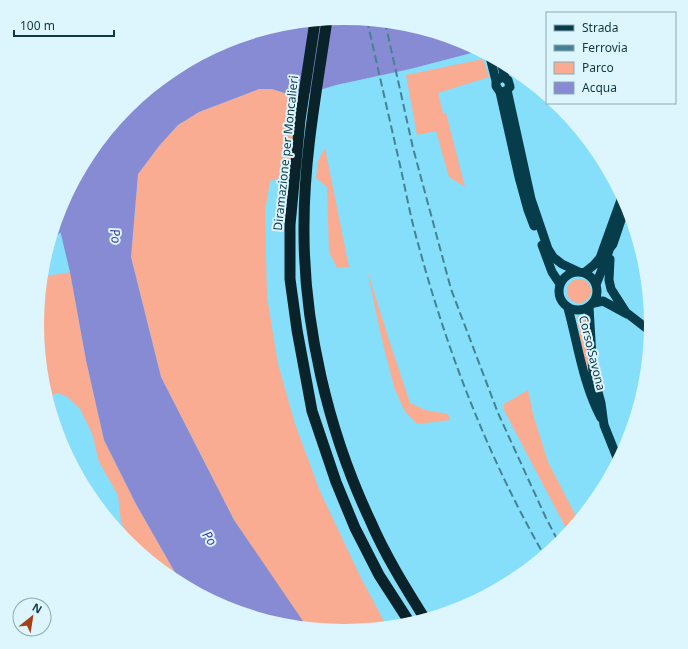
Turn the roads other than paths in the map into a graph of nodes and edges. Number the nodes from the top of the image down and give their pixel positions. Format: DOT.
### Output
graph roads {
  1 [pos="326,26"];
  2 [pos="314,27"];
  3 [pos="500,73"];
  4 [pos="504,91"];
  5 [pos="619,205"];
  6 [pos="623,215"];
  7 [pos="613,244"];
  8 [pos="582,272"];
  9 [pos="560,284"];
  10 [pos="596,285"];
  11 [pos="592,305"];
  12 [pos="568,308"];
  13 [pos="627,314"];
  14 [pos="644,326"];
  15 [pos="604,425"];
  16 [pos="615,452"];
  17 [pos="422,614"];
  18 [pos="406,617"];
  1 -- 17 [label="highway, Diramazione per Moncalieri"];
  2 -- 18 [label="highway, Diramazione per Moncalieri"];
  3 -- 4 [label="main road"];
  3 -- 4 [label="main road"];
  4 -- 8 [label="main road"];
  4 -- 9 [label="main road"];
  5 -- 8 [label="main road"];
  6 -- 7 [label="main road"];
  7 -- 10 [label="main road"];
  7 -- 13 [label="main road"];
  8 -- 9 [label="main road"];
  8 -- 10 [label="main road"];
  9 -- 12 [label="main road"];
  10 -- 11 [label="main road"];
  10 -- 13 [label="main road"];
  11 -- 12 [label="main road"];
  11 -- 13 [label="main road"];
  11 -- 15 [label="main road, Corso Savona"];
  12 -- 15 [label="main road, Corso Savona"];
  13 -- 14 [label="main road"];
  15 -- 16 [label="main road, Corso Savona"];
}
